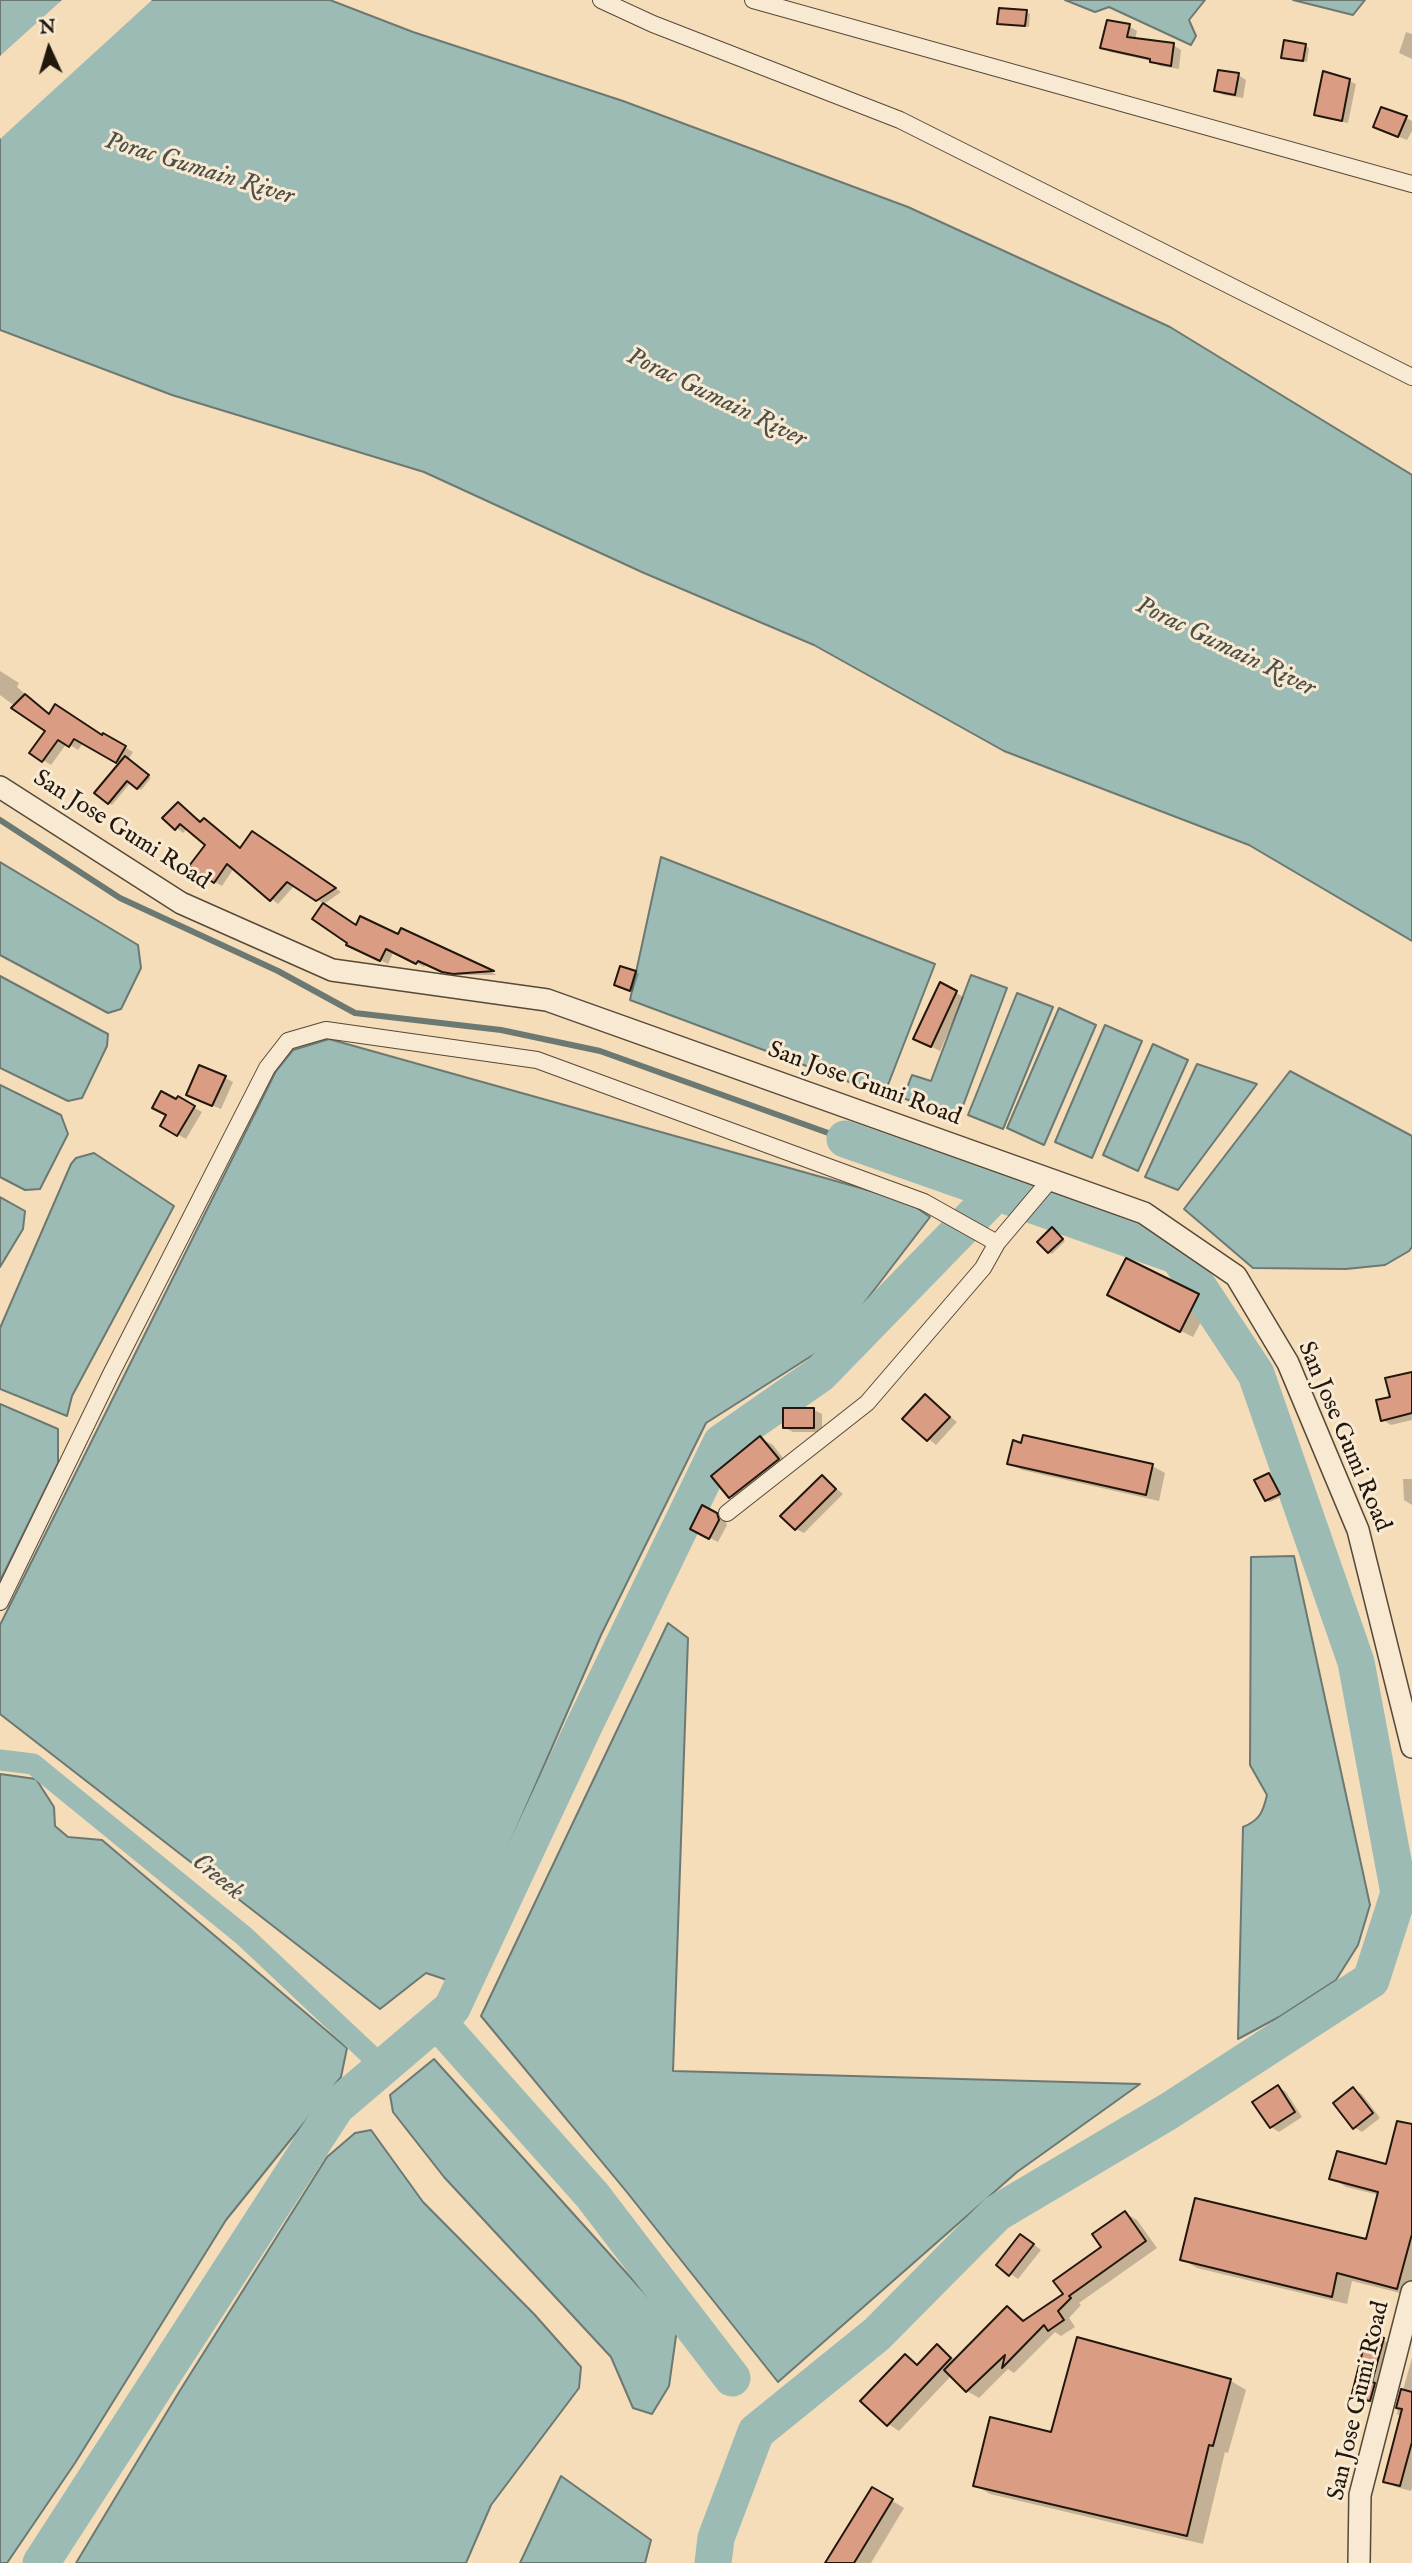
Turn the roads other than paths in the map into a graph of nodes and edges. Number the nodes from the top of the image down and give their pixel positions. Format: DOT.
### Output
graph roads {
  1 [pos="601,0"];
  2 [pos="753,0"];
  3 [pos="1412,184"];
  4 [pos="1412,377"];
  5 [pos="0,787"];
  6 [pos="1051,1179"];
  7 [pos="997,1243"];
  8 [pos="727,1513"];
  9 [pos="0,1602"];
  10 [pos="1412,1747"];
  11 [pos="1412,2292"];
  12 [pos="1359,2563"];
  1 -- 4 [label="street"];
  2 -- 3 [label="street"];
  5 -- 6 [label="street, San Jose Gumi Road"];
  6 -- 7 [label="street"];
  6 -- 10 [label="street, San Jose Gumi Road"];
  7 -- 8 [label="street"];
  7 -- 9 [label="street"];
  11 -- 12 [label="street, San Jose Gumi Road"];
}
